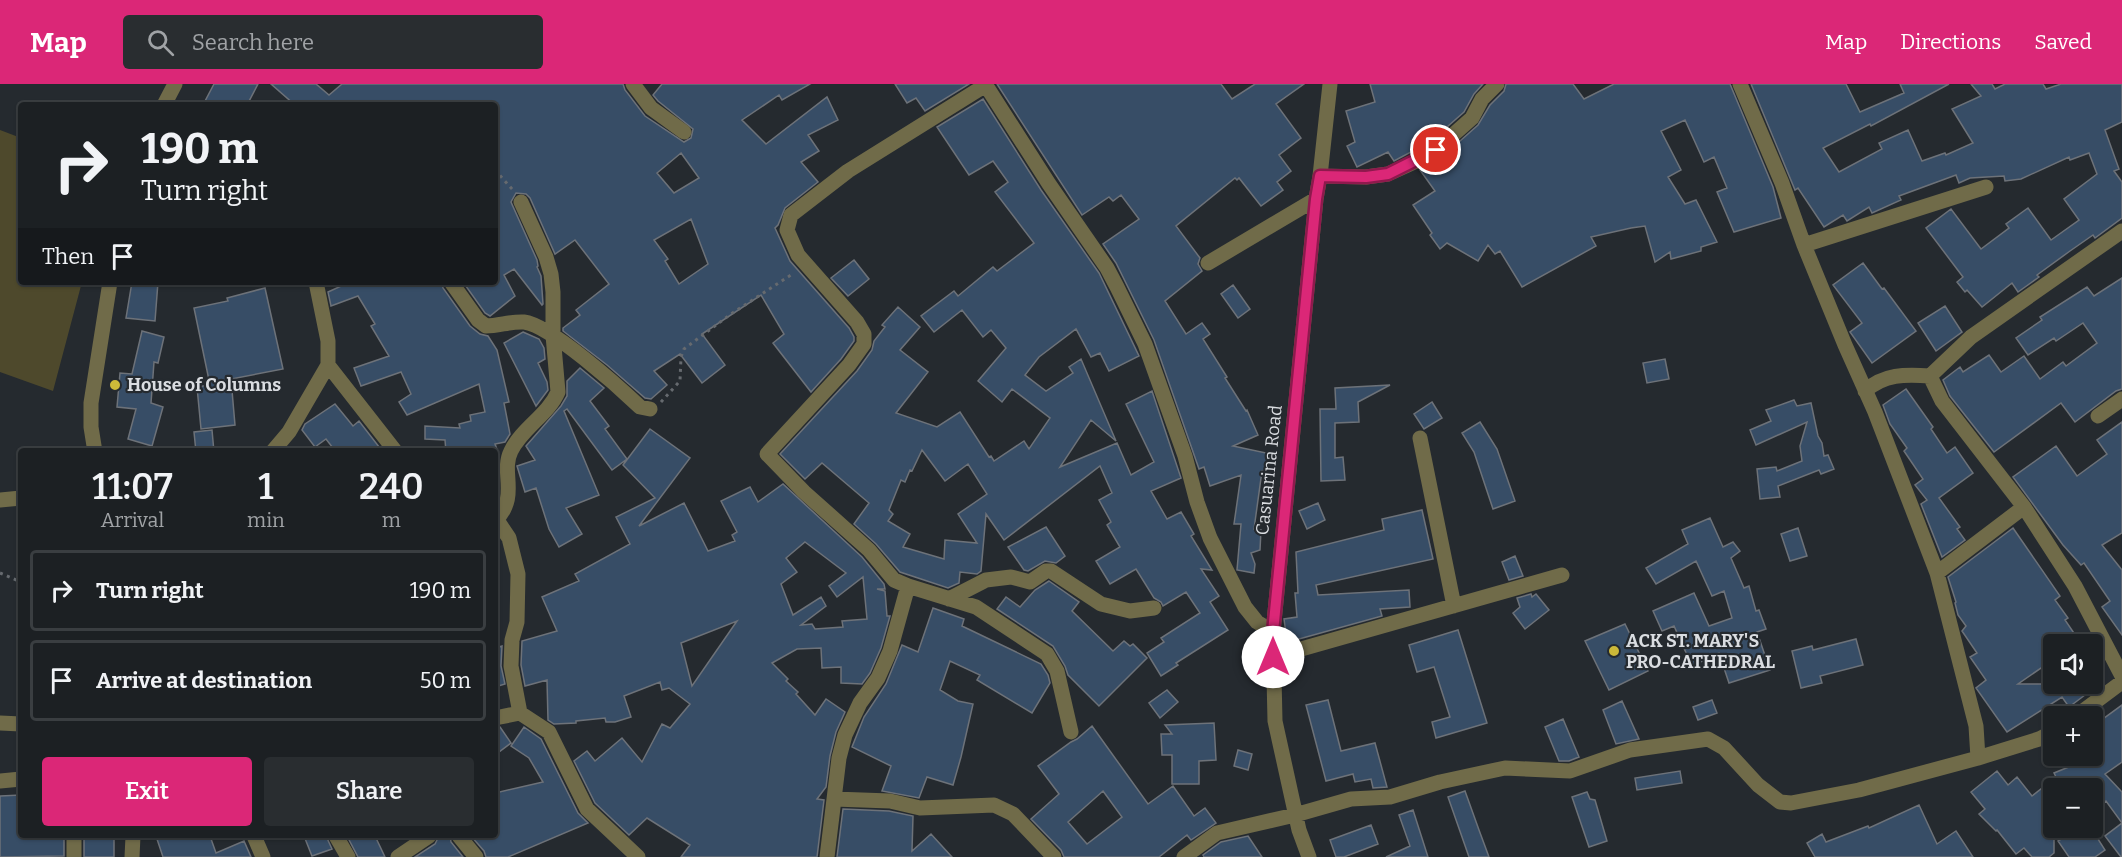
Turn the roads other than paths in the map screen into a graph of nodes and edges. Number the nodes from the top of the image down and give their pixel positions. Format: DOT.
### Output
graph roads {
  1 [pos="175,84"];
  2 [pos="633,84"];
  3 [pos="1330,84"];
  4 [pos="1497,84"];
  5 [pos="1740,84"];
  6 [pos="985,85"];
  7 [pos="166,102"];
  8 [pos="684,132"];
  9 [pos="1320,176"];
  10 [pos="1986,187"];
  11 [pos="1316,199"];
  12 [pos="521,202"];
  13 [pos="2122,231"];
  14 [pos="1804,245"];
  15 [pos="1208,263"];
  16 [pos="110,285"];
  17 [pos="317,285"];
  18 [pos="453,285"];
  19 [pos="553,335"];
  20 [pos="328,365"];
  21 [pos="1930,376"];
  22 [pos="1865,391"];
  23 [pos="2122,399"];
  24 [pos="650,409"];
  25 [pos="2097,416"];
  26 [pos="1420,438"];
  27 [pos="94,448"];
  28 [pos="275,448"];
  29 [pos="393,448"];
  30 [pos="18,498"];
  31 [pos="0,500"];
  32 [pos="2024,507"];
  33 [pos="498,516"];
  34 [pos="498,523"];
  35 [pos="1937,573"];
  36 [pos="1562,575"];
  37 [pos="908,586"];
  38 [pos="949,599"];
  39 [pos="1454,606"];
  40 [pos="1154,608"];
  41 [pos="1273,632"];
  42 [pos="1273,657"];
  43 [pos="2122,676"];
  44 [pos="2122,682"];
  45 [pos="2090,706"];
  46 [pos="520,713"];
  47 [pos="498,717"];
  48 [pos="0,723"];
  49 [pos="18,724"];
  50 [pos="1071,732"];
  51 [pos="2043,737"];
  52 [pos="1978,758"];
  53 [pos="18,779"];
  54 [pos="0,781"];
  55 [pos="834,799"];
  56 [pos="1295,815"];
  57 [pos="74,838"];
  58 [pos="132,838"];
  59 [pos="255,838"];
  60 [pos="337,838"];
  61 [pos="426,838"];
  62 [pos="461,838"];
  63 [pos="74,857"];
  64 [pos="132,857"];
  65 [pos="263,857"];
  66 [pos="348,857"];
  67 [pos="398,857"];
  68 [pos="476,857"];
  69 [pos="638,857"];
  70 [pos="827,857"];
  71 [pos="1054,857"];
  72 [pos="1184,857"];
  73 [pos="1309,857"];
  1 -- 7 [label="street"];
  2 -- 8 [label="street"];
  3 -- 9 [label="street, Casuarina Road"];
  4 -- 9 [label="street"];
  5 -- 14 [label="street"];
  6 -- 37 [label="street"];
  6 -- 41 [label="street"];
  9 -- 11 [label="street, Casuarina Road"];
  10 -- 14 [label="street"];
  11 -- 15 [label="street"];
  11 -- 41 [label="street, Casuarina Road"];
  12 -- 19 [label="street"];
  13 -- 21 [label="street"];
  14 -- 22 [label="street"];
  16 -- 27 [label="street"];
  17 -- 20 [label="street"];
  18 -- 19 [label="street"];
  19 -- 24 [label="street"];
  19 -- 33 [label="street"];
  20 -- 28 [label="street"];
  20 -- 29 [label="street"];
  21 -- 22 [label="street"];
  21 -- 32 [label="street"];
  22 -- 35 [label="street"];
  23 -- 25 [label="street"];
  26 -- 39 [label="street"];
  30 -- 31 [label="street"];
  32 -- 35 [label="street"];
  32 -- 43 [label="street"];
  34 -- 46 [label="street"];
  35 -- 52 [label="street"];
  36 -- 39 [label="street"];
  37 -- 38 [label="street"];
  37 -- 55 [label="street"];
  38 -- 40 [label="street"];
  38 -- 50 [label="street"];
  39 -- 42 [label="street"];
  41 -- 42 [label="street, Casuarina Road"];
  42 -- 56 [label="street, Casuarina Road"];
  44 -- 45 [label="street"];
  46 -- 47 [label="street"];
  46 -- 69 [label="street"];
  48 -- 49 [label="street"];
  51 -- 52 [label="street"];
  52 -- 56 [label="street"];
  53 -- 54 [label="street"];
  55 -- 70 [label="street"];
  55 -- 71 [label="street"];
  56 -- 72 [label="street"];
  56 -- 73 [label="street, Casuarina Road"];
  57 -- 63 [label="street"];
  58 -- 64 [label="street"];
  59 -- 65 [label="street"];
  60 -- 66 [label="street"];
  61 -- 67 [label="street"];
  62 -- 68 [label="street"];
}
